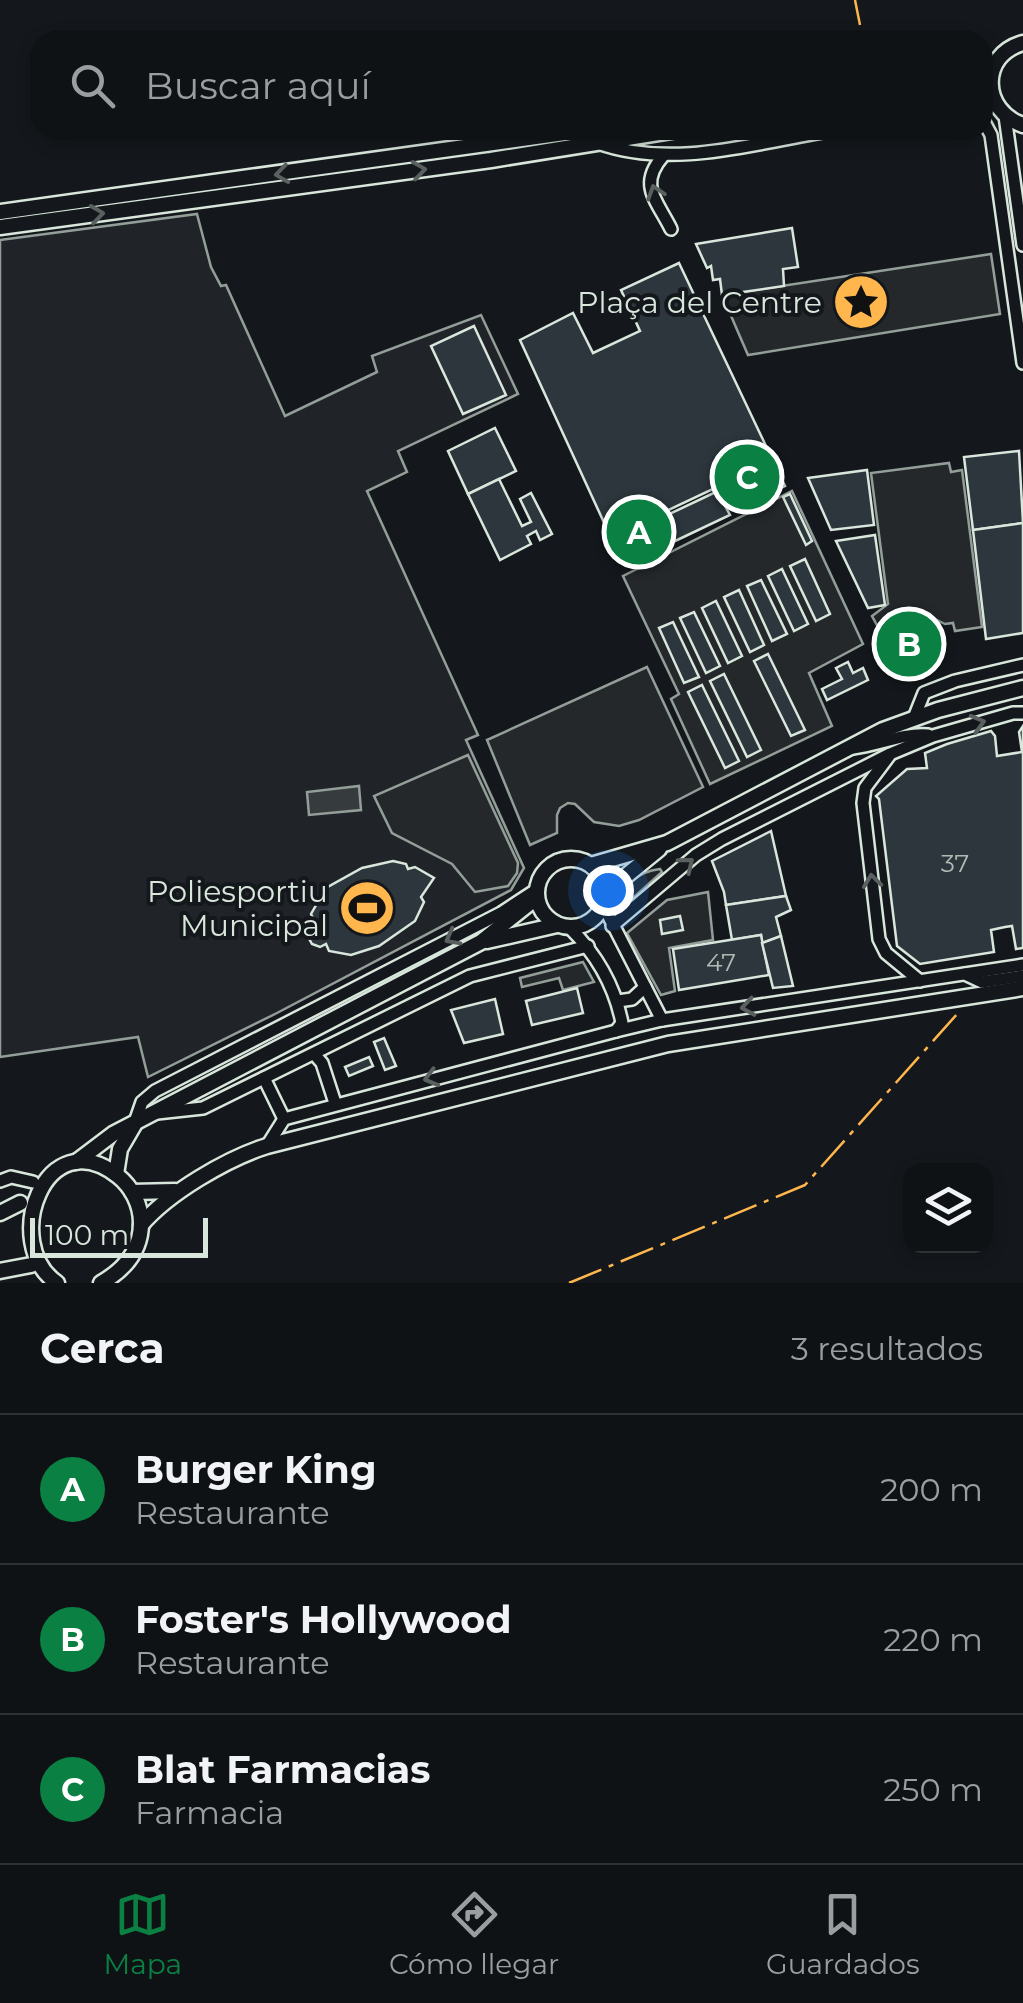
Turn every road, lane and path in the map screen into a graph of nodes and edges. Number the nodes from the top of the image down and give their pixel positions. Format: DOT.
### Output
graph roads {
  1 [pos="1023,42"];
  2 [pos="993,65"];
  3 [pos="993,105"];
  4 [pos="1005,116"];
  5 [pos="1022,124"];
  6 [pos="515,140"];
  7 [pos="616,140"];
  8 [pos="768,140"];
  9 [pos="989,140"];
  10 [pos="598,143"];
  11 [pos="1010,150"];
  12 [pos="662,156"];
  13 [pos="1013,172"];
  14 [pos="1002,204"];
  15 [pos="0,212"];
  16 [pos="0,227"];
  17 [pos="670,229"];
  18 [pos="1023,245"];
  19 [pos="1023,363"];
  20 [pos="1023,666"];
  21 [pos="1023,688"];
  22 [pos="1023,714"];
  23 [pos="914,718"];
  24 [pos="933,736"];
  25 [pos="844,749"];
  26 [pos="890,754"];
  27 [pos="667,842"];
  28 [pos="591,866"];
  29 [pos="536,894"];
  30 [pos="604,899"];
  31 [pos="564,926"];
  32 [pos="612,926"];
  33 [pos="481,942"];
  34 [pos="588,946"];
  35 [pos="1023,965"];
  36 [pos="964,974"];
  37 [pos="1023,976"];
  38 [pos="920,980"];
  39 [pos="644,988"];
  40 [pos="1023,988"];
  41 [pos="618,1001"];
  42 [pos="662,1020"];
  43 [pos="616,1030"];
  44 [pos="315,1055"];
  45 [pos="264,1078"];
  46 [pos="335,1104"];
  47 [pos="157,1113"];
  48 [pos="284,1119"];
  49 [pos="134,1125"];
  50 [pos="267,1146"];
  51 [pos="76,1162"];
  52 [pos="116,1174"];
  53 [pos="0,1181"];
  54 [pos="33,1182"];
  55 [pos="176,1191"];
  56 [pos="132,1192"];
  57 [pos="20,1202"];
  58 [pos="0,1213"];
  59 [pos="141,1224"];
  60 [pos="30,1265"];
  61 [pos="0,1270"];
  62 [pos="57,1283"];
  63 [pos="100,1283"];
  1 -- 2 [label="street"];
  3 -- 4 [label="street"];
  4 -- 5 [label="street"];
  4 -- 11 [label="street"];
  5 -- 11 [label="street"];
  6 -- 15 [label="street, one-way"];
  7 -- 10 [label="street"];
  8 -- 12 [label="street"];
  9 -- 14 [label="street"];
  10 -- 12 [label="street"];
  16 -- 10 [label="street, one-way"];
  11 -- 13 [label="street"];
  17 -- 12 [label="street, one-way"];
  13 -- 14 [label="street"];
  13 -- 18 [label="street"];
  14 -- 19 [label="street"];
  20 -- 23 [label="street"];
  21 -- 23 [label="street"];
  24 -- 22 [label="street, one-way"];
  23 -- 25 [label="street"];
  24 -- 25 [label="street"];
  24 -- 26 [label="street"];
  25 -- 27 [label="street"];
  32 -- 26 [label="street, one-way"];
  38 -- 26 [label="street, one-way"];
  27 -- 28 [label="street"];
  27 -- 30 [label="street"];
  28 -- 29 [label="street"];
  28 -- 30 [label="street"];
  29 -- 31 [label="street"];
  29 -- 33 [label="street"];
  29 -- 49 [label="street, one-way"];
  30 -- 31 [label="street"];
  30 -- 32 [label="street"];
  31 -- 33 [label="street"];
  31 -- 34 [label="street"];
  32 -- 39 [label="street"];
  33 -- 47 [label="street"];
  34 -- 41 [label="street"];
  34 -- 44 [label="street"];
  35 -- 36 [label="street"];
  36 -- 37 [label="street"];
  36 -- 38 [label="street"];
  38 -- 42 [label="street, one-way"];
  39 -- 41 [label="street"];
  39 -- 42 [label="street"];
  40 -- 50 [label="street"];
  41 -- 43 [label="street"];
  42 -- 43 [label="street"];
  43 -- 46 [label="street, one-way"];
  44 -- 45 [label="street"];
  44 -- 46 [label="street"];
  45 -- 47 [label="street"];
  45 -- 48 [label="street"];
  46 -- 48 [label="street"];
  47 -- 49 [label="street"];
  48 -- 50 [label="street"];
  49 -- 51 [label="street"];
  49 -- 52 [label="street"];
  50 -- 55 [label="street"];
  51 -- 52 [label="street"];
  51 -- 54 [label="street"];
  52 -- 56 [label="street"];
  53 -- 54 [label="street"];
  54 -- 57 [label="street"];
  55 -- 56 [label="street"];
  55 -- 59 [label="street"];
  56 -- 59 [label="street"];
  57 -- 58 [label="street"];
  57 -- 60 [label="street"];
  59 -- 63 [label="street"];
  60 -- 61 [label="street"];
  60 -- 62 [label="street"];
}
